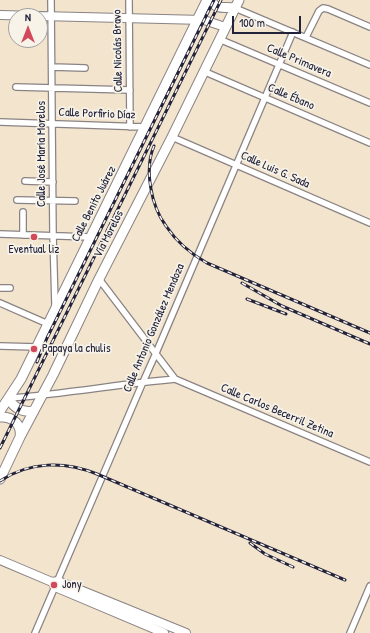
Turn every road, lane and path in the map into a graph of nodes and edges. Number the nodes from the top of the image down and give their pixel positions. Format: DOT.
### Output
graph roads {
  1 [pos="51,0"];
  2 [pos="129,0"];
  3 [pos="207,0"];
  4 [pos="211,0"];
  5 [pos="237,4"];
  6 [pos="51,16"];
  7 [pos="129,18"];
  8 [pos="198,20"];
  9 [pos="225,27"];
  10 [pos="370,27"];
  11 [pos="292,32"];
  12 [pos="306,37"];
  13 [pos="219,40"];
  14 [pos="278,65"];
  15 [pos="370,65"];
  16 [pos="52,67"];
  17 [pos="85,68"];
  18 [pos="203,71"];
  19 [pos="16,87"];
  20 [pos="52,89"];
  21 [pos="130,90"];
  22 [pos="265,98"];
  23 [pos="370,104"];
  24 [pos="0,122"];
  25 [pos="52,124"];
  26 [pos="130,127"];
  27 [pos="146,127"];
  28 [pos="172,137"];
  29 [pos="370,144"];
  30 [pos="235,164"];
  31 [pos="25,181"];
  32 [pos="53,182"];
  33 [pos="17,200"];
  34 [pos="54,200"];
  35 [pos="75,201"];
  36 [pos="23,212"];
  37 [pos="370,223"];
  38 [pos="0,234"];
  39 [pos="24,235"];
  40 [pos="53,235"];
  41 [pos="90,237"];
  42 [pos="99,279"];
  43 [pos="0,288"];
  44 [pos="10,288"];
  45 [pos="0,303"];
  46 [pos="55,308"];
  47 [pos="48,324"];
  48 [pos="0,346"];
  49 [pos="37,347"];
  50 [pos="156,354"];
  51 [pos="175,379"];
  52 [pos="143,382"];
  53 [pos="42,395"];
  54 [pos="9,398"];
  55 [pos="0,411"];
  56 [pos="34,411"];
  57 [pos="0,417"];
  58 [pos="20,438"];
  59 [pos="370,462"];
  60 [pos="0,479"];
  61 [pos="0,560"];
  62 [pos="55,583"];
  63 [pos="370,589"];
  64 [pos="163,630"];
  65 [pos="35,633"];
  66 [pos="186,633"];
  67 [pos="350,633"];
  1 -- 6 [label="street, Calle José María Morelos"];
  2 -- 7 [label="street, Calle Nicolás Bravo"];
  3 -- 8 [label="main road, Calle Benito Juárez"];
  4 -- 5 [label="main road"];
  5 -- 9 [label="main road, Vía Morelos"];
  5 -- 11 [label="street"];
  6 -- 7 [label="street"];
  6 -- 16 [label="street, Calle José María Morelos"];
  7 -- 8 [label="street"];
  7 -- 21 [label="street, Calle Nicolás Bravo"];
  8 -- 9 [label="street"];
  8 -- 27 [label="main road, Calle Benito Juárez"];
  9 -- 13 [label="main road, Vía Morelos"];
  10 -- 12 [label="street"];
  11 -- 12 [label="street"];
  11 -- 14 [label="street, Calle Antonio González Mendoza"];
  12 -- 15 [label="street"];
  13 -- 14 [label="street, Calle Primavera"];
  13 -- 18 [label="main road, Vía Morelos"];
  14 -- 22 [label="street, Calle Antonio González Mendoza"];
  14 -- 23 [label="street, Calle Primavera"];
  16 -- 17 [label="street"];
  16 -- 20 [label="street, Calle José María Morelos"];
  18 -- 22 [label="street, Calle Ébano"];
  18 -- 28 [label="main road, Vía Morelos"];
  19 -- 20 [label="street"];
  20 -- 21 [label="street"];
  20 -- 25 [label="street, Calle José María Morelos"];
  21 -- 26 [label="street, Calle Nicolás Bravo"];
  22 -- 29 [label="street, Calle Ébano"];
  22 -- 30 [label="street, Calle Antonio González Mendoza"];
  24 -- 25 [label="street, Calle Porfirio Díaz"];
  25 -- 26 [label="street, Calle Porfirio Díaz"];
  25 -- 32 [label="street, Calle José María Morelos"];
  26 -- 27 [label="street, Calle Porfirio Díaz"];
  27 -- 41 [label="main road, Calle Benito Juárez"];
  28 -- 30 [label="street, Calle Luis G. Sada"];
  28 -- 42 [label="main road, Vía Morelos"];
  30 -- 37 [label="street, Calle Luis G. Sada"];
  30 -- 50 [label="street, Calle Antonio González Mendoza"];
  31 -- 32 [label="street"];
  32 -- 34 [label="street, Calle José María Morelos"];
  33 -- 34 [label="street"];
  34 -- 35 [label="street"];
  34 -- 40 [label="street, Calle José María Morelos"];
  36 -- 39 [label="street"];
  38 -- 39 [label="street"];
  39 -- 40 [label="street"];
  40 -- 41 [label="street"];
  40 -- 46 [label="street, Calle José María Morelos"];
  41 -- 46 [label="main road, Calle Benito Juárez"];
  42 -- 50 [label="street, Calle Carlos Becerril Zetina"];
  42 -- 53 [label="main road, Vía Morelos"];
  43 -- 44 [label="street"];
  45 -- 47 [label="street"];
  46 -- 47 [label="main road, Calle Benito Juárez"];
  47 -- 49 [label="main road, Calle Benito Juárez"];
  48 -- 49 [label="street"];
  49 -- 54 [label="main road, Calle Benito Juárez"];
  50 -- 51 [label="street, Calle Carlos Becerril Zetina"];
  50 -- 52 [label="street, Calle Antonio González Mendoza"];
  51 -- 52 [label="street, Calle Carlos Becerril Zetina"];
  51 -- 59 [label="street, Calle Carlos Becerril Zetina"];
  52 -- 53 [label="street, Calle Carlos Becerril Zetina"];
  52 -- 62 [label="street, Calle Antonio González Mendoza"];
  53 -- 54 [label="street, Calle Carlos Becerril Zetina"];
  53 -- 56 [label="main road, Vía Morelos"];
  54 -- 55 [label="main road"];
  54 -- 56 [label="main road"];
  56 -- 58 [label="main road, Vía Morelos"];
  57 -- 58 [label="main road"];
  58 -- 60 [label="main road, Vía Morelos"];
  61 -- 62 [label="street"];
  62 -- 64 [label="street"];
  62 -- 65 [label="street, Calle Antonio González Mendoza"];
  63 -- 67 [label="street"];
  64 -- 66 [label="street"];
}
